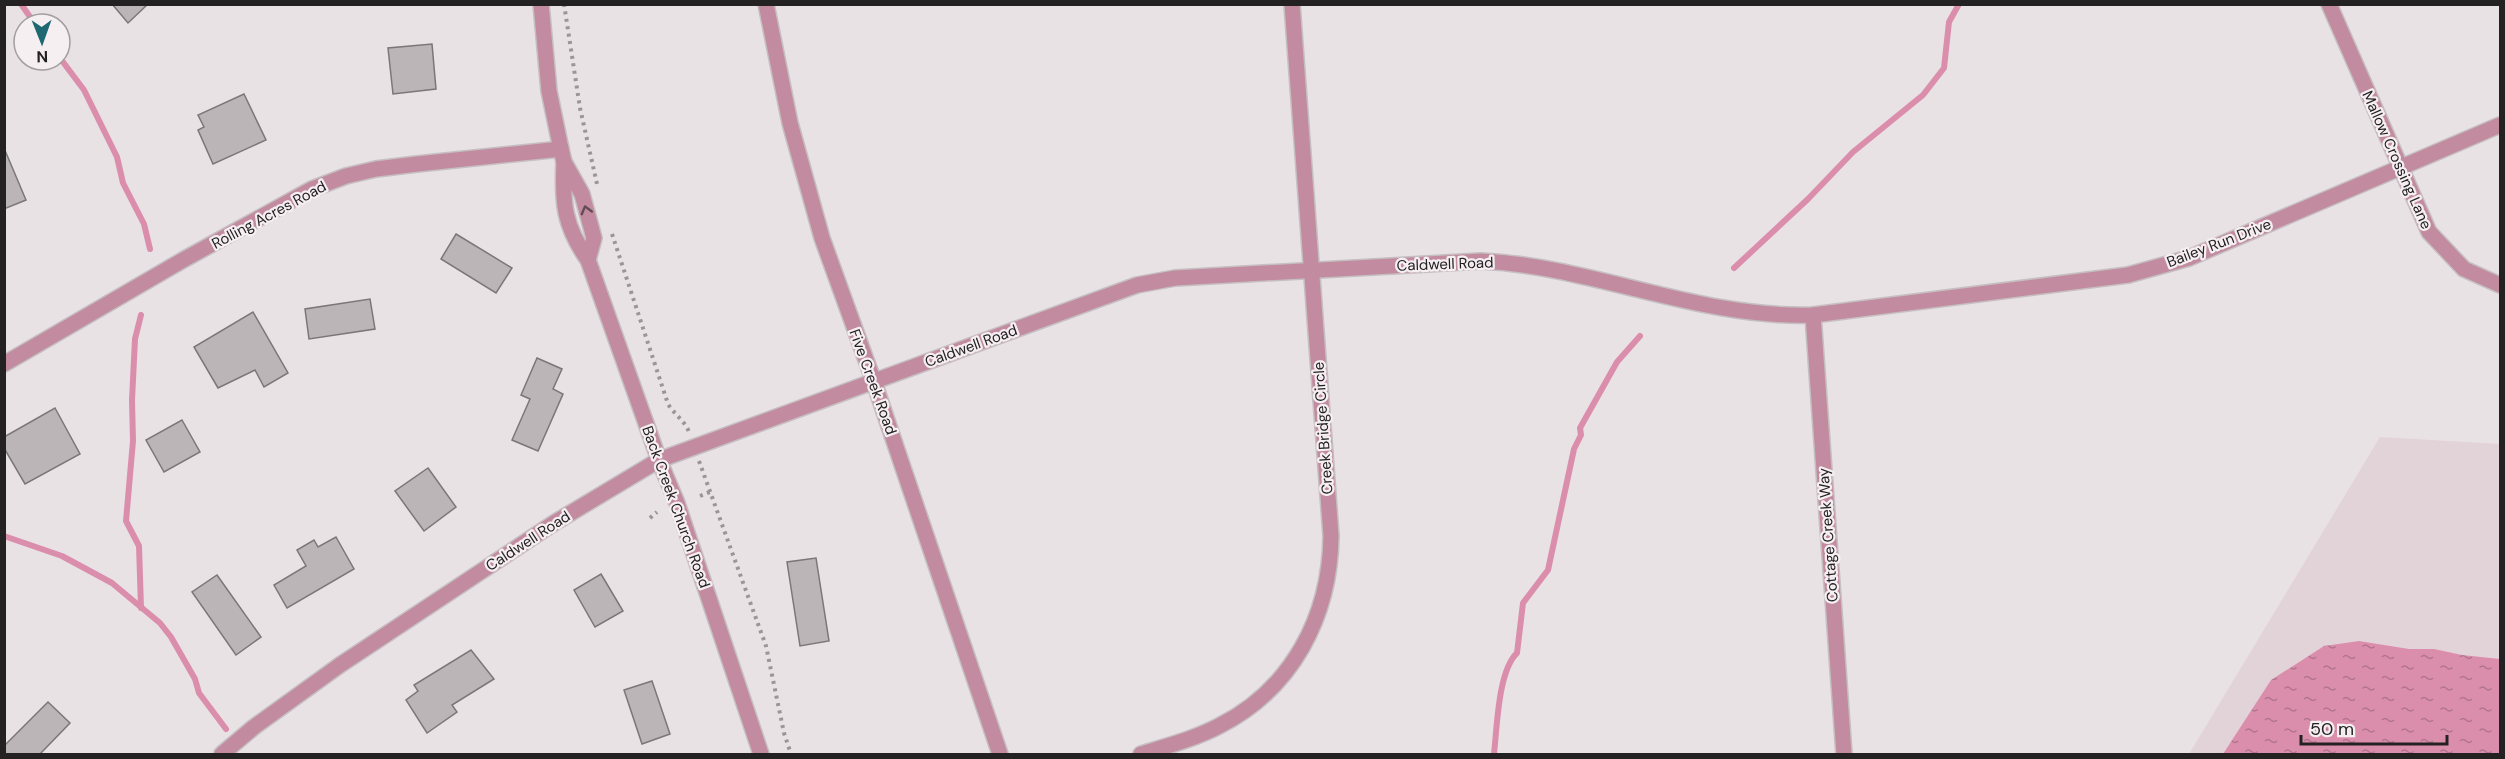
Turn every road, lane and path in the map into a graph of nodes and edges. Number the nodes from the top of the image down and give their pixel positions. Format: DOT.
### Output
graph roads {
  1 [pos="541,4"];
  2 [pos="564,4"];
  3 [pos="766,4"];
  4 [pos="1292,4"];
  5 [pos="2329,4"];
  6 [pos="580,108"];
  7 [pos="574,109"];
  8 [pos="2500,125"];
  9 [pos="563,156"];
  10 [pos="2400,168"];
  11 [pos="599,193"];
  12 [pos="608,223"];
  13 [pos="1312,270"];
  14 [pos="2500,285"];
  15 [pos="1813,315"];
  16 [pos="4,364"];
  17 [pos="874,382"];
  18 [pos="691,436"];
  19 [pos="659,460"];
  20 [pos="702,471"];
  21 [pos="710,492"];
  22 [pos="700,496"];
  23 [pos="657,512"];
  24 [pos="650,518"];
  25 [pos="222,754"];
  26 [pos="761,754"];
  27 [pos="791,754"];
  28 [pos="1000,754"];
  29 [pos="1141,754"];
  30 [pos="1844,754"];
  1 -- 9 [label="street, Back Creek Church Road"];
  2 -- 6 [label="path"];
  3 -- 17 [label="street, Five Creek Road"];
  4 -- 13 [label="street, Creek Bridge Circle"];
  5 -- 10 [label="street, Mallow Crossing Lane"];
  6 -- 7 [label="path"];
  6 -- 11 [label="path"];
  8 -- 10 [label="street, Bailey Run Drive"];
  9 -- 16 [label="street, Rolling Acres Road"];
  9 -- 19 [label="street, Back Creek Church Road"];
  10 -- 14 [label="street, Mallow Crossing Lane"];
  10 -- 15 [label="street, Bailey Run Drive"];
  12 -- 18 [label="path"];
  13 -- 15 [label="street, Caldwell Road"];
  13 -- 17 [label="street, Caldwell Road"];
  13 -- 29 [label="street, Creek Bridge Circle"];
  15 -- 30 [label="street, Cottage Creek Way"];
  17 -- 19 [label="street, Caldwell Road"];
  17 -- 28 [label="street, Five Creek Road"];
  19 -- 25 [label="street, Caldwell Road"];
  19 -- 26 [label="street, Back Creek Church Road"];
  20 -- 21 [label="path"];
  21 -- 22 [label="path"];
  21 -- 27 [label="path"];
  23 -- 24 [label="path"];
}
